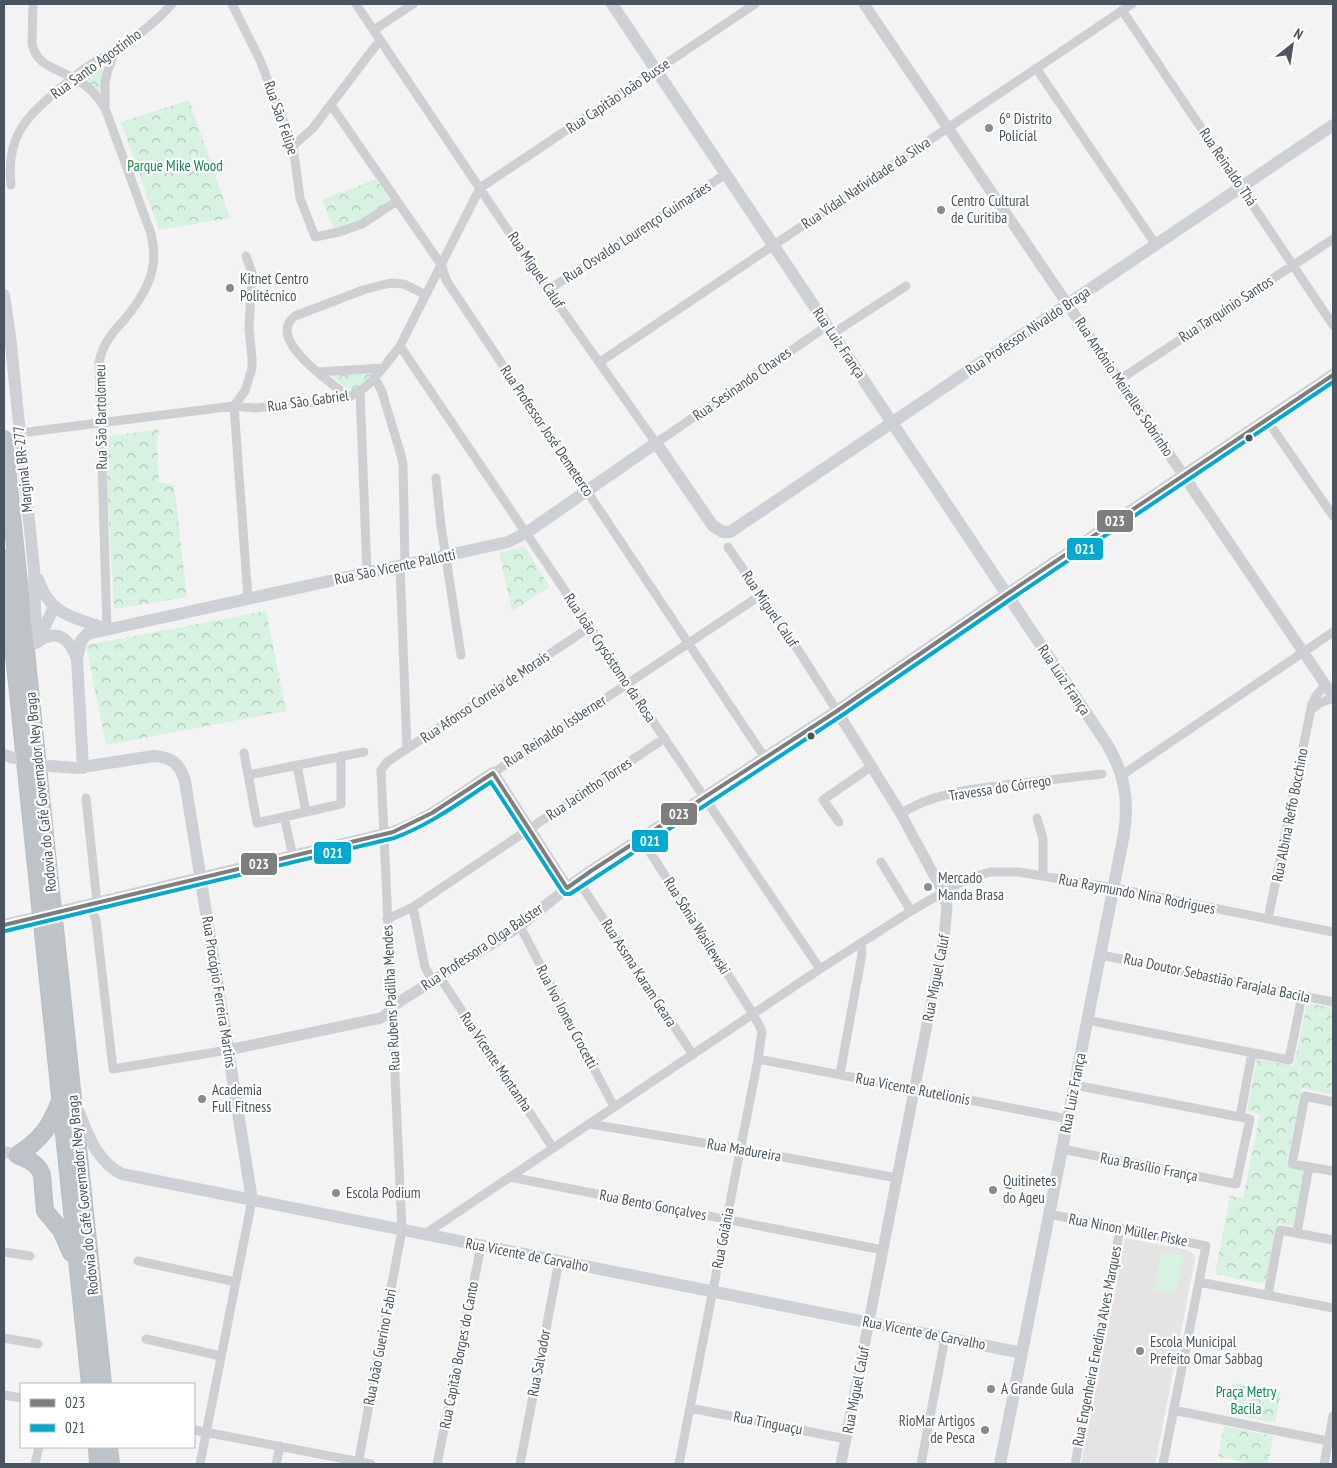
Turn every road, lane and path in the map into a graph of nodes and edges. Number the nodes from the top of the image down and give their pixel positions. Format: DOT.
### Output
graph roads {
  1 [pos="33,4"];
  2 [pos="172,4"];
  3 [pos="232,4"];
  4 [pos="356,4"];
  5 [pos="413,4"];
  6 [pos="612,4"];
  7 [pos="755,4"];
  8 [pos="864,4"];
  9 [pos="1132,4"];
  10 [pos="1122,10"];
  11 [pos="374,30"];
  12 [pos="380,40"];
  13 [pos="115,51"];
  14 [pos="1036,68"];
  15 [pos="656,70"];
  16 [pos="73,77"];
  17 [pos="331,104"];
  18 [pos="105,108"];
  19 [pos="1333,125"];
  20 [pos="948,128"];
  21 [pos="293,146"];
  22 [pos="726,174"];
  23 [pos="12,185"];
  24 [pos="1241,187"];
  25 [pos="480,188"];
  26 [pos="397,201"];
  27 [pos="1333,239"];
  28 [pos="773,245"];
  29 [pos="1156,245"];
  30 [pos="246,256"];
  31 [pos="1293,265"];
  32 [pos="442,266"];
  33 [pos="906,286"];
  34 [pos="548,290"];
  35 [pos="4,295"];
  36 [pos="426,295"];
  37 [pos="1068,304"];
  38 [pos="1333,325"];
  39 [pos="830,330"];
  40 [pos="400,346"];
  41 [pos="600,362"];
  42 [pos="383,368"];
  43 [pos="318,372"];
  44 [pos="1333,376"];
  45 [pos="374,378"];
  46 [pos="1119,380"];
  47 [pos="360,391"];
  48 [pos="349,397"];
  49 [pos="234,406"];
  50 [pos="1268,420"];
  51 [pos="100,423"];
  52 [pos="892,423"];
  53 [pos="20,433"];
  54 [pos="4,439"];
  55 [pos="656,443"];
  56 [pos="1184,476"];
  57 [pos="436,478"];
  58 [pos="587,491"];
  59 [pos="1333,516"];
  60 [pos="722,532"];
  61 [pos="526,533"];
  62 [pos="728,547"];
  63 [pos="445,556"];
  64 [pos="4,558"];
  65 [pos="403,565"];
  66 [pos="34,569"];
  67 [pos="368,573"];
  68 [pos="1007,594"];
  69 [pos="761,595"];
  70 [pos="248,598"];
  71 [pos="54,607"];
  72 [pos="67,614"];
  73 [pos="590,627"];
  74 [pos="107,629"];
  75 [pos="1333,632"];
  76 [pos="64,638"];
  77 [pos="36,643"];
  78 [pos="689,643"];
  79 [pos="1303,652"];
  80 [pos="461,655"];
  81 [pos="77,659"];
  82 [pos="628,684"];
  83 [pos="1325,685"];
  84 [pos="1333,697"];
  85 [pos="1311,710"];
  86 [pos="838,711"];
  87 [pos="35,736"];
  88 [pos="665,738"];
  89 [pos="407,749"];
  90 [pos="364,752"];
  91 [pos="244,753"];
  92 [pos="341,756"];
  93 [pos="765,758"];
  94 [pos="297,765"];
  95 [pos="50,766"];
  96 [pos="872,766"];
  97 [pos="382,767"];
  98 [pos="83,768"];
  99 [pos="492,772"];
  100 [pos="1102,774"];
  101 [pos="248,775"];
  102 [pos="1122,775"];
  103 [pos="704,797"];
  104 [pos="86,798"];
  105 [pos="306,812"];
  106 [pos="901,814"];
  107 [pos="284,817"];
  108 [pos="1037,818"];
  109 [pos="839,822"];
  110 [pos="530,829"];
  111 [pos="383,834"];
  112 [pos="641,838"];
  113 [pos="293,856"];
  114 [pos="881,862"];
  115 [pos="1043,876"];
  116 [pos="200,878"];
  117 [pos="567,888"];
  118 [pos="1114,888"];
  119 [pos="585,892"];
  120 [pos="943,892"];
  121 [pos="90,904"];
  122 [pos="413,908"];
  123 [pos="911,911"];
  124 [pos="47,913"];
  125 [pos="387,919"];
  126 [pos="1268,919"];
  127 [pos="4,925"];
  128 [pos="520,926"];
  129 [pos="1333,932"];
  130 [pos="861,943"];
  131 [pos="1100,954"];
  132 [pos="820,969"];
  133 [pos="436,978"];
  134 [pos="1302,996"];
  135 [pos="1333,1002"];
  136 [pos="391,1007"];
  137 [pos="753,1014"];
  138 [pos="1088,1020"];
  139 [pos="228,1050"];
  140 [pos="1252,1053"];
  141 [pos="693,1055"];
  142 [pos="758,1059"];
  143 [pos="840,1074"];
  144 [pos="1075,1085"];
  145 [pos="915,1089"];
  146 [pos="67,1099"];
  147 [pos="1333,1102"];
  148 [pos="614,1107"];
  149 [pos="1240,1117"];
  150 [pos="1068,1119"];
  151 [pos="590,1124"];
  152 [pos="554,1148"];
  153 [pos="740,1149"];
  154 [pos="1062,1149"];
  155 [pos="10,1153"];
  156 [pos="1309,1167"];
  157 [pos="1333,1171"];
  158 [pos="510,1177"];
  159 [pos="897,1178"];
  160 [pos="252,1200"];
  161 [pos="1049,1214"];
  162 [pos="727,1219"];
  163 [pos="1120,1229"];
  164 [pos="402,1230"];
  165 [pos="1297,1233"];
  166 [pos="425,1234"];
  167 [pos="1333,1240"];
  168 [pos="481,1246"];
  169 [pos="883,1250"];
  170 [pos="4,1252"];
  171 [pos="30,1256"];
  172 [pos="138,1261"];
  173 [pos="559,1261"];
  174 [pos="78,1270"];
  175 [pos="236,1282"];
  176 [pos="1199,1282"];
  177 [pos="713,1292"];
  178 [pos="1268,1295"];
  179 [pos="1333,1308"];
  180 [pos="869,1322"];
  181 [pos="4,1338"];
  182 [pos="945,1338"];
  183 [pos="146,1340"];
  184 [pos="38,1344"];
  185 [pos="1022,1353"];
  186 [pos="221,1356"];
  187 [pos="90,1383"];
  188 [pos="103,1383"];
  189 [pos="4,1395"];
  190 [pos="20,1398"];
  191 [pos="690,1408"];
  192 [pos="1173,1410"];
  193 [pos="1333,1416"];
  194 [pos="195,1430"];
  195 [pos="206,1432"];
  196 [pos="846,1438"];
  197 [pos="1331,1441"];
  198 [pos="280,1446"];
  199 [pos="39,1448"];
  200 [pos="97,1448"];
  201 [pos="109,1448"];
  202 [pos="358,1463"];
  203 [pos="35,1464"];
  204 [pos="98,1464"];
  205 [pos="111,1464"];
  206 [pos="200,1464"];
  207 [pos="276,1464"];
  208 [pos="370,1464"];
  209 [pos="437,1464"];
  210 [pos="520,1464"];
  211 [pos="679,1464"];
  212 [pos="841,1464"];
  213 [pos="920,1464"];
  214 [pos="1000,1464"];
  215 [pos="1075,1464"];
  216 [pos="1163,1464"];
  217 [pos="1324,1464"];
  1 -- 16 [label="street"];
  2 -- 13 [label="street, Rua Santo Agostinho"];
  3 -- 21 [label="street, Rua São Felipe"];
  4 -- 11 [label="street, Rua Miguel Caluf"];
  5 -- 11 [label="street"];
  6 -- 15 [label="main road, Rua Luiz França"];
  7 -- 15 [label="street, Rua Capitão João Busse"];
  8 -- 20 [label="street, Rua Antônio Meirelles Sobrinho"];
  9 -- 10 [label="street, Rua Vidal Natividade da Silva"];
  10 -- 14 [label="street, Rua Vidal Natividade da Silva"];
  10 -- 24 [label="street, Rua Reinaldo Thá"];
  11 -- 12 [label="street, Rua Miguel Caluf"];
  12 -- 17 [label="street"];
  12 -- 25 [label="street, Rua Miguel Caluf"];
  13 -- 16 [label="street, Rua Santo Agostinho"];
  13 -- 18 [label="street, Rua São Bartolomeu"];
  14 -- 20 [label="street, Rua Vidal Natividade da Silva"];
  14 -- 29 [label="street"];
  15 -- 22 [label="main road, Rua Luiz França"];
  15 -- 25 [label="street, Rua Capitão João Busse"];
  16 -- 18 [label="street"];
  16 -- 23 [label="street, Rua Santo Agostinho"];
  17 -- 21 [label="street"];
  17 -- 26 [label="street, Rua Professor José Demeterco"];
  18 -- 51 [label="street, Rua São Bartolomeu"];
  19 -- 24 [label="main road, Rua Professor Nivaldo Braga"];
  20 -- 28 [label="street, Rua Vidal Natividade da Silva"];
  20 -- 37 [label="street, Rua Antônio Meirelles Sobrinho"];
  21 -- 26 [label="street, Rua São Felipe"];
  22 -- 28 [label="main road, Rua Luiz França"];
  22 -- 34 [label="street, Rua Osvaldo Lourenço Guimarães"];
  24 -- 29 [label="main road, Rua Professor Nivaldo Braga"];
  24 -- 31 [label="street, Rua Reinaldo Thá"];
  25 -- 32 [label="street, Rua São Gabriel"];
  25 -- 34 [label="street, Rua Miguel Caluf"];
  26 -- 32 [label="street, Rua Professor José Demeterco"];
  27 -- 31 [label="street, Rua Tarquínio Santos"];
  28 -- 39 [label="main road, Rua Luiz França"];
  28 -- 41 [label="street, Rua Vidal Natividade da Silva"];
  29 -- 37 [label="main road, Rua Professor Nivaldo Braga"];
  30 -- 49 [label="street"];
  31 -- 38 [label="street, Rua Reinaldo Thá"];
  31 -- 46 [label="street, Rua Tarquínio Santos"];
  32 -- 36 [label="street, Rua São Gabriel"];
  32 -- 58 [label="street, Rua Professor José Demeterco"];
  33 -- 39 [label="street, Rua Sesinando Chaves"];
  34 -- 41 [label="street, Rua Miguel Caluf"];
  35 -- 53 [label="main road, Marginal BR-277"];
  36 -- 40 [label="street, Rua São Gabriel"];
  36 -- 43 [label="street"];
  37 -- 46 [label="street, Rua Antônio Meirelles Sobrinho"];
  37 -- 52 [label="main road, Rua Professor Nivaldo Braga"];
  39 -- 52 [label="main road, Rua Luiz França"];
  39 -- 55 [label="street, Rua Sesinando Chaves"];
  40 -- 42 [label="street, Rua São Gabriel"];
  40 -- 61 [label="street, Rua João Crysóstomo da Rosa"];
  41 -- 55 [label="street, Rua Miguel Caluf"];
  42 -- 43 [label="street"];
  42 -- 45 [label="street, Rua São Gabriel"];
  43 -- 48 [label="street"];
  44 -- 50 [label="main road, Rua Professora Olga Balster"];
  45 -- 47 [label="street, Rua São Gabriel"];
  45 -- 65 [label="street"];
  46 -- 56 [label="street, Rua Antônio Meirelles Sobrinho"];
  47 -- 48 [label="street, Rua São Gabriel"];
  47 -- 67 [label="street"];
  48 -- 49 [label="street, Rua São Gabriel"];
  49 -- 51 [label="street, Rua São Gabriel"];
  49 -- 70 [label="street"];
  50 -- 56 [label="main road, Rua Professora Olga Balster"];
  50 -- 59 [label="street"];
  51 -- 53 [label="street, Rua São Gabriel"];
  51 -- 74 [label="street, Rua São Bartolomeu"];
  52 -- 60 [label="main road, Rua Professor Nivaldo Braga"];
  52 -- 68 [label="main road, Rua Luiz França"];
  53 -- 66 [label="main road, Marginal BR-277"];
  54 -- 87 [label="highway, Rodovia do Café Governador Ney Braga"];
  55 -- 58 [label="main road, Rua São Vicente Pallotti"];
  55 -- 60 [label="main road, Rua Miguel Caluf"];
  56 -- 68 [label="main road, Rua Professora Olga Balster"];
  56 -- 79 [label="street, Rua Antônio Meirelles Sobrinho"];
  57 -- 63 [label="street"];
  58 -- 61 [label="main road, Rua São Vicente Pallotti"];
  58 -- 78 [label="street, Rua Professor José Demeterco"];
  61 -- 63 [label="main road, Rua São Vicente Pallotti"];
  61 -- 73 [label="street, Rua João Crysóstomo da Rosa"];
  62 -- 69 [label="street, Rua Miguel Caluf"];
  63 -- 65 [label="main road, Rua São Vicente Pallotti"];
  63 -- 80 [label="street"];
  64 -- 124 [label="highway, Rodovia do Café Governador Ney Braga"];
  65 -- 67 [label="main road, Rua São Vicente Pallotti"];
  65 -- 89 [label="street"];
  66 -- 71 [label="main road"];
  66 -- 77 [label="main road, Marginal BR-277"];
  67 -- 70 [label="main road, Rua São Vicente Pallotti"];
  68 -- 86 [label="main road, Rua Professora Olga Balster"];
  68 -- 102 [label="main road, Rua Luiz França"];
  69 -- 78 [label="street, Rua Reinaldo Issberner"];
  69 -- 86 [label="street, Rua Miguel Caluf"];
  70 -- 74 [label="main road, Rua São Vicente Pallotti"];
  71 -- 72 [label="main road"];
  71 -- 77 [label="main road"];
  72 -- 74 [label="main road"];
  72 -- 76 [label="main road"];
  73 -- 82 [label="street, Rua João Crysóstomo da Rosa"];
  73 -- 89 [label="street, Rua Afonso Correia de Morais"];
  74 -- 81 [label="main road, Rua São Vicente Pallotti"];
  75 -- 79 [label="street"];
  76 -- 77 [label="main road"];
  76 -- 81 [label="main road"];
  77 -- 87 [label="highway"];
  78 -- 82 [label="street, Rua Reinaldo Issberner"];
  78 -- 93 [label="street, Rua Professor José Demeterco"];
  79 -- 83 [label="street, Rua Antônio Meirelles Sobrinho"];
  79 -- 102 [label="street"];
  81 -- 98 [label="main road"];
  82 -- 88 [label="street, Rua João Crysóstomo da Rosa"];
  82 -- 99 [label="street, Rua Reinaldo Issberner"];
  83 -- 84 [label="street, Rua Antônio Meirelles Sobrinho"];
  83 -- 85 [label="street, Rua Albina Reffo Bocchino"];
  84 -- 85 [label="street"];
  85 -- 126 [label="street, Rua Albina Reffo Bocchino"];
  86 -- 93 [label="main road, Rua Professora Olga Balster"];
  86 -- 96 [label="street, Rua Miguel Caluf"];
  87 -- 124 [label="highway, Rodovia do Café Governador Ney Braga"];
  88 -- 103 [label="street, Rua João Crysóstomo da Rosa"];
  88 -- 110 [label="street, Rua Jacintho Torres"];
  89 -- 97 [label="street, Rua Afonso Correia de Morais"];
  90 -- 92 [label="street"];
  91 -- 101 [label="street"];
  92 -- 94 [label="street"];
  92 -- 105 [label="street"];
  93 -- 103 [label="main road, Rua Professora Olga Balster"];
  94 -- 101 [label="street"];
  94 -- 105 [label="street"];
  95 -- 98 [label="main road"];
  96 -- 106 [label="street, Rua Miguel Caluf"];
  96 -- 109 [label="street"];
  97 -- 111 [label="street, Rua Rubens Padilha Mendes"];
  98 -- 116 [label="main road, Rua Procópio Ferreira Martins"];
  99 -- 110 [label="main road"];
  99 -- 111 [label="main road, Rua Reinaldo Issberner"];
  100 -- 106 [label="street, Travessa do Córrego"];
  101 -- 107 [label="street"];
  102 -- 118 [label="main road, Rua Luiz França"];
  103 -- 112 [label="main road, Rua Professora Olga Balster"];
  103 -- 132 [label="street, Rua João Crysóstomo da Rosa"];
  104 -- 121 [label="street"];
  105 -- 107 [label="street"];
  106 -- 120 [label="street, Rua Miguel Caluf"];
  107 -- 113 [label="street"];
  108 -- 115 [label="street"];
  110 -- 117 [label="main road"];
  110 -- 122 [label="street, Rua Jacintho Torres"];
  111 -- 113 [label="main road, Rua Reinaldo Issberner"];
  111 -- 125 [label="street, Rua Rubens Padilha Mendes"];
  112 -- 117 [label="main road, Rua Professora Olga Balster"];
  112 -- 137 [label="street, Rua Sônia Wasilewski"];
  113 -- 116 [label="main road, Rua Reinaldo Issberner"];
  114 -- 123 [label="street"];
  115 -- 118 [label="street, Rua Raymundo Nina Rodrigues"];
  115 -- 120 [label="street, Rua Raymundo Nina Rodrigues"];
  116 -- 121 [label="main road, Rua Reinaldo Issberner"];
  116 -- 139 [label="main road, Rua Procópio Ferreira Martins"];
  117 -- 128 [label="street, Rua Professora Olga Balster"];
  118 -- 126 [label="street, Rua Raymundo Nina Rodrigues"];
  118 -- 131 [label="main road, Rua Luiz França"];
  119 -- 141 [label="street, Rua Assma Karam Geara"];
  120 -- 123 [label="street, Rua Raymundo Nina Rodrigues"];
  120 -- 145 [label="street, Rua Miguel Caluf"];
  121 -- 124 [label="main road, Rua Reinaldo Issberner"];
  121 -- 139 [label="street, Rua Professora Olga Balster"];
  122 -- 125 [label="street, Rua Jacintho Torres"];
  122 -- 133 [label="street, Rua Vicente Montanha"];
  123 -- 130 [label="street, Rua Raymundo Nina Rodrigues"];
  124 -- 127 [label="main road, Rua Reinaldo Issberner"];
  124 -- 146 [label="highway, Rodovia do Café Governador Ney Braga"];
  125 -- 136 [label="street, Rua Rubens Padilha Mendes"];
  126 -- 129 [label="street, Rua Raymundo Nina Rodrigues"];
  128 -- 133 [label="street, Rua Professora Olga Balster"];
  128 -- 148 [label="street, Rua Ivo Ioneu Crocetti"];
  130 -- 132 [label="street, Rua Raymundo Nina Rodrigues"];
  130 -- 143 [label="street"];
  131 -- 134 [label="street, Rua Doutor Sebastião Farajala Bacila"];
  131 -- 138 [label="main road, Rua Luiz França"];
  132 -- 137 [label="street, Rua Raymundo Nina Rodrigues"];
  133 -- 136 [label="street, Rua Professora Olga Balster"];
  133 -- 152 [label="street, Rua Vicente Montanha"];
  134 -- 135 [label="street, Rua Doutor Sebastião Farajala Bacila"];
  134 -- 140 [label="street"];
  136 -- 139 [label="street, Rua Professora Olga Balster"];
  136 -- 164 [label="street, Rua Rubens Padilha Mendes"];
  137 -- 141 [label="street, Rua Raymundo Nina Rodrigues"];
  137 -- 142 [label="street, Rua Goiânia"];
  138 -- 140 [label="street"];
  138 -- 144 [label="main road, Rua Luiz França"];
  139 -- 160 [label="main road, Rua Procópio Ferreira Martins"];
  140 -- 149 [label="street"];
  141 -- 148 [label="street, Rua Raymundo Nina Rodrigues"];
  142 -- 143 [label="street, Rua Vicente Rutelionis"];
  142 -- 153 [label="street, Rua Goiânia"];
  143 -- 145 [label="street, Rua Vicente Rutelionis"];
  144 -- 149 [label="street"];
  144 -- 150 [label="main road, Rua Luiz França"];
  145 -- 150 [label="street, Rua Vicente Rutelionis"];
  145 -- 159 [label="street, Rua Miguel Caluf"];
  146 -- 155 [label="highway"];
  146 -- 160 [label="main road, Rua Vicente de Carvalho"];
  146 -- 174 [label="highway, Rodovia do Café Governador Ney Braga"];
  146 -- 188 [label="highway, Rodovia do Café Governador Ney Braga"];
  147 -- 156 [label="street"];
  148 -- 151 [label="street, Rua Raymundo Nina Rodrigues"];
  149 -- 154 [label="street, Rua Brasílio França"];
  150 -- 154 [label="main road, Rua Luiz França"];
  151 -- 152 [label="street, Rua Raymundo Nina Rodrigues"];
  151 -- 153 [label="street, Rua Madureira"];
  152 -- 158 [label="street, Rua Raymundo Nina Rodrigues"];
  153 -- 159 [label="street, Rua Madureira"];
  153 -- 162 [label="street, Rua Goiânia"];
  154 -- 161 [label="main road, Rua Luiz França"];
  155 -- 174 [label="highway"];
  156 -- 157 [label="street"];
  156 -- 165 [label="street"];
  158 -- 162 [label="street, Rua Bento Gonçalves"];
  158 -- 166 [label="street, Rua Raymundo Nina Rodrigues"];
  159 -- 169 [label="street, Rua Miguel Caluf"];
  160 -- 164 [label="main road, Rua Vicente de Carvalho"];
  160 -- 175 [label="street, Rua Procópio Ferreira Martins"];
  161 -- 163 [label="street, Rua Ninon Müller Piske"];
  161 -- 185 [label="main road, Rua Luiz França"];
  162 -- 169 [label="street, Rua Bento Gonçalves"];
  162 -- 177 [label="street, Rua Goiânia"];
  163 -- 176 [label="street, Rua Ninon Müller Piske"];
  163 -- 215 [label="street, Rua Engenheira Enedina Alves Marques"];
  164 -- 166 [label="main road, Rua Vicente de Carvalho"];
  164 -- 202 [label="street, Rua João Guerino Fabri"];
  165 -- 167 [label="street"];
  165 -- 178 [label="street"];
  166 -- 168 [label="main road, Rua Vicente de Carvalho"];
  168 -- 173 [label="main road, Rua Vicente de Carvalho"];
  168 -- 209 [label="street, Rua Capitão Borges do Canto"];
  169 -- 180 [label="street, Rua Miguel Caluf"];
  170 -- 171 [label="street"];
  172 -- 175 [label="street"];
  173 -- 177 [label="main road, Rua Vicente de Carvalho"];
  173 -- 210 [label="street, Rua Salvador"];
  174 -- 187 [label="highway, Rodovia do Café Governador Ney Braga"];
  175 -- 186 [label="street, Rua Procópio Ferreira Martins"];
  176 -- 178 [label="street"];
  176 -- 192 [label="street"];
  177 -- 180 [label="main road, Rua Vicente de Carvalho"];
  177 -- 191 [label="street, Rua Goiânia"];
  178 -- 179 [label="street"];
  180 -- 182 [label="main road, Rua Vicente de Carvalho"];
  180 -- 196 [label="street, Rua Miguel Caluf"];
  181 -- 184 [label="street"];
  182 -- 185 [label="main road, Rua Vicente de Carvalho"];
  182 -- 213 [label="street"];
  183 -- 186 [label="street"];
  185 -- 214 [label="main road, Rua Luiz França"];
  186 -- 195 [label="street, Rua Procópio Ferreira Martins"];
  189 -- 190 [label="street"];
  191 -- 196 [label="street, Rua Tinguaçu"];
  191 -- 211 [label="street, Rua Goiânia"];
  192 -- 197 [label="street"];
  192 -- 216 [label="street"];
  193 -- 197 [label="street"];
  194 -- 195 [label="street"];
  195 -- 198 [label="street"];
  195 -- 206 [label="street, Rua Procópio Ferreira Martins"];
  196 -- 212 [label="street, Rua Miguel Caluf"];
  197 -- 217 [label="street"];
  198 -- 202 [label="street"];
  198 -- 207 [label="street"];
  199 -- 203 [label="street"];
  200 -- 204 [label="highway"];
  201 -- 205 [label="highway"];
  202 -- 208 [label="street"];
}
